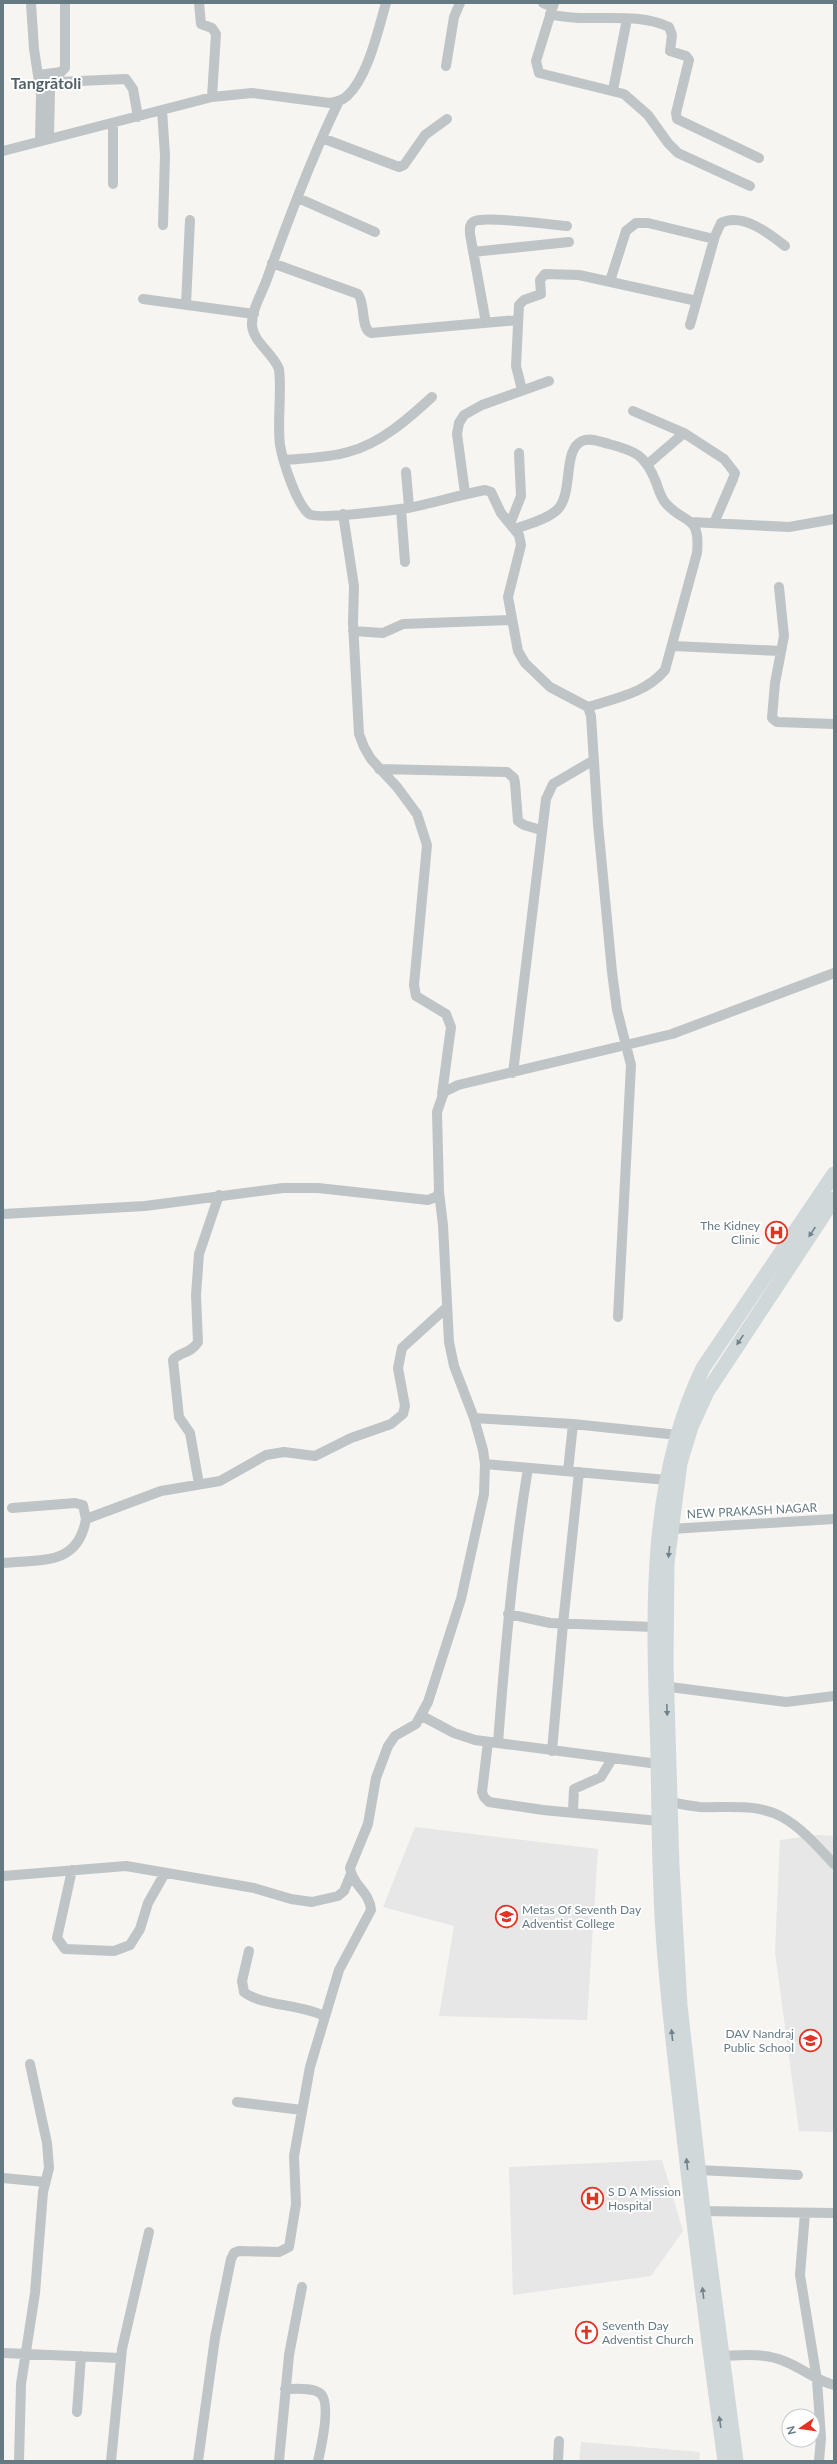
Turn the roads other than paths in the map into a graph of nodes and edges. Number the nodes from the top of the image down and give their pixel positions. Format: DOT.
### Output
graph roads {
  1 [pos="31,3"];
  2 [pos="65,3"];
  3 [pos="199,3"];
  4 [pos="386,3"];
  5 [pos="460,3"];
  6 [pos="550,7"];
  7 [pos="627,19"];
  8 [pos="446,66"];
  9 [pos="39,75"];
  10 [pos="613,90"];
  11 [pos="212,97"];
  12 [pos="339,101"];
  13 [pos="162,110"];
  14 [pos="138,117"];
  15 [pos="447,119"];
  16 [pos="113,123"];
  17 [pos="322,138"];
  18 [pos="44,139"];
  19 [pos="3,151"];
  20 [pos="759,158"];
  21 [pos="113,184"];
  22 [pos="750,186"];
  23 [pos="298,198"];
  24 [pos="190,220"];
  25 [pos="163,225"];
  26 [pos="566,226"];
  27 [pos="375,232"];
  28 [pos="714,239"];
  29 [pos="569,242"];
  30 [pos="785,246"];
  31 [pos="473,252"];
  32 [pos="272,262"];
  33 [pos="610,280"];
  34 [pos="143,299"];
  35 [pos="697,301"];
  36 [pos="186,304"];
  37 [pos="254,314"];
  38 [pos="517,320"];
  39 [pos="486,323"];
  40 [pos="690,325"];
  41 [pos="549,380"];
  42 [pos="522,390"];
  43 [pos="432,397"];
  44 [pos="633,412"];
  45 [pos="684,433"];
  46 [pos="519,453"];
  47 [pos="284,460"];
  48 [pos="648,464"];
  49 [pos="406,472"];
  50 [pos="465,494"];
  51 [pos="405,508"];
  52 [pos="343,514"];
  53 [pos="834,519"];
  54 [pos="692,522"];
  55 [pos="714,523"];
  56 [pos="513,527"];
  57 [pos="405,562"];
  58 [pos="779,588"];
  59 [pos="511,620"];
  60 [pos="353,631"];
  61 [pos="673,646"];
  62 [pos="781,651"];
  63 [pos="588,708"];
  64 [pos="834,724"];
  65 [pos="594,760"];
  66 [pos="379,769"];
  67 [pos="541,830"];
  68 [pos="834,973"];
  69 [pos="625,1045"];
  70 [pos="513,1073"];
  71 [pos="442,1094"];
  72 [pos="834,1174"];
  73 [pos="439,1192"];
  74 [pos="219,1195"];
  75 [pos="834,1199"];
  76 [pos="3,1214"];
  77 [pos="446,1308"];
  78 [pos="618,1317"];
  79 [pos="474,1418"];
  80 [pos="573,1424"];
  81 [pos="678,1435"];
  82 [pos="485,1464"];
  83 [pos="528,1468"];
  84 [pos="568,1471"];
  85 [pos="580,1472"];
  86 [pos="667,1480"];
  87 [pos="199,1484"];
  88 [pos="12,1508"];
  89 [pos="86,1519"];
  90 [pos="834,1519"];
  91 [pos="671,1529"];
  92 [pos="3,1563"];
  93 [pos="508,1614"];
  94 [pos="563,1624"];
  95 [pos="654,1627"];
  96 [pos="661,1686"];
  97 [pos="834,1696"];
  98 [pos="422,1716"];
  99 [pos="493,1742"];
  100 [pos="552,1751"];
  101 [pos="612,1759"];
  102 [pos="658,1764"];
  103 [pos="670,1802"];
  104 [pos="573,1812"];
  105 [pos="659,1821"];
  106 [pos="834,1864"];
  107 [pos="72,1870"];
  108 [pos="166,1873"];
  109 [pos="351,1874"];
  110 [pos="3,1876"];
  111 [pos="249,1951"];
  112 [pos="324,2016"];
  113 [pos="30,2064"];
  114 [pos="237,2102"];
  115 [pos="302,2110"];
  116 [pos="698,2170"];
  117 [pos="798,2175"];
  118 [pos="3,2178"];
  119 [pos="45,2182"];
  120 [pos="703,2210"];
  121 [pos="805,2213"];
  122 [pos="834,2213"];
  123 [pos="149,2232"];
  124 [pos="302,2287"];
  125 [pos="3,2354"];
  126 [pos="26,2354"];
  127 [pos="81,2356"];
  128 [pos="723,2356"];
  129 [pos="120,2358"];
  130 [pos="817,2380"];
  131 [pos="834,2385"];
  132 [pos="285,2389"];
  133 [pos="77,2412"];
  134 [pos="559,2441"];
  135 [pos="19,2461"];
  136 [pos="112,2461"];
  137 [pos="198,2461"];
  138 [pos="279,2461"];
  139 [pos="318,2461"];
  140 [pos="558,2461"];
  141 [pos="725,2461"];
  142 [pos="736,2461"];
  143 [pos="818,2461"];
  1 -- 9 [label="street"];
  2 -- 9 [label="street"];
  3 -- 11 [label="street"];
  4 -- 12 [label="street"];
  5 -- 8 [label="street"];
  6 -- 7 [label="street"];
  6 -- 10 [label="street"];
  7 -- 10 [label="street"];
  7 -- 20 [label="street"];
  9 -- 18 [label="street"];
  10 -- 22 [label="street"];
  11 -- 12 [label="street"];
  11 -- 13 [label="street"];
  12 -- 17 [label="street"];
  13 -- 14 [label="street"];
  13 -- 25 [label="street"];
  14 -- 16 [label="street"];
  14 -- 18 [label="street"];
  15 -- 17 [label="street"];
  16 -- 18 [label="street"];
  16 -- 21 [label="street"];
  17 -- 23 [label="street"];
  18 -- 19 [label="street"];
  23 -- 27 [label="street"];
  23 -- 32 [label="street"];
  24 -- 36 [label="street"];
  26 -- 31 [label="street"];
  28 -- 30 [label="street"];
  28 -- 33 [label="street"];
  28 -- 35 [label="street"];
  29 -- 31 [label="street"];
  31 -- 39 [label="street"];
  32 -- 37 [label="street"];
  32 -- 39 [label="street"];
  33 -- 35 [label="street"];
  33 -- 38 [label="street"];
  34 -- 36 [label="street"];
  35 -- 40 [label="street"];
  36 -- 37 [label="street"];
  37 -- 47 [label="street"];
  38 -- 39 [label="street"];
  38 -- 42 [label="street"];
  41 -- 42 [label="street"];
  42 -- 50 [label="street"];
  43 -- 47 [label="street"];
  44 -- 45 [label="street"];
  45 -- 48 [label="street"];
  45 -- 55 [label="street"];
  46 -- 56 [label="street"];
  47 -- 52 [label="street"];
  48 -- 54 [label="street"];
  48 -- 56 [label="street"];
  49 -- 51 [label="street"];
  50 -- 51 [label="street"];
  50 -- 56 [label="street"];
  51 -- 52 [label="street"];
  51 -- 57 [label="street"];
  52 -- 60 [label="street"];
  53 -- 55 [label="street"];
  54 -- 55 [label="street"];
  54 -- 61 [label="street"];
  56 -- 59 [label="street"];
  58 -- 62 [label="street"];
  59 -- 60 [label="street"];
  59 -- 63 [label="street"];
  60 -- 66 [label="street"];
  61 -- 62 [label="street"];
  61 -- 63 [label="street"];
  62 -- 64 [label="street"];
  63 -- 65 [label="street"];
  65 -- 67 [label="street"];
  65 -- 69 [label="street"];
  66 -- 67 [label="street"];
  66 -- 71 [label="street"];
  67 -- 70 [label="street"];
  68 -- 69 [label="street"];
  69 -- 70 [label="street"];
  69 -- 78 [label="street"];
  70 -- 71 [label="street"];
  71 -- 73 [label="street"];
  72 -- 81 [label="main road"];
  73 -- 74 [label="street"];
  73 -- 77 [label="street"];
  74 -- 76 [label="street"];
  74 -- 87 [label="street"];
  75 -- 91 [label="main road, one-way"];
  77 -- 79 [label="street"];
  77 -- 87 [label="street"];
  79 -- 80 [label="street"];
  79 -- 82 [label="street"];
  80 -- 81 [label="street"];
  80 -- 84 [label="street"];
  81 -- 86 [label="main road"];
  82 -- 83 [label="street"];
  82 -- 98 [label="street"];
  83 -- 84 [label="street"];
  83 -- 93 [label="street"];
  84 -- 85 [label="street"];
  85 -- 86 [label="street"];
  85 -- 94 [label="street"];
  86 -- 95 [label="main road"];
  87 -- 89 [label="street"];
  88 -- 89 [label="street"];
  89 -- 92 [label="street"];
  90 -- 91 [label="street, NEW PRAKASH NAGAR"];
  91 -- 96 [label="main road, one-way"];
  93 -- 94 [label="street"];
  93 -- 99 [label="street"];
  94 -- 95 [label="street"];
  94 -- 100 [label="street"];
  95 -- 96 [label="main road"];
  96 -- 97 [label="street"];
  96 -- 102 [label="main road"];
  96 -- 103 [label="main road, one-way"];
  98 -- 99 [label="street"];
  98 -- 109 [label="street"];
  99 -- 100 [label="street"];
  99 -- 104 [label="street"];
  100 -- 101 [label="street"];
  101 -- 102 [label="street"];
  101 -- 104 [label="street"];
  102 -- 105 [label="main road"];
  103 -- 106 [label="street"];
  103 -- 116 [label="main road"];
  104 -- 105 [label="street"];
  141 -- 105 [label="main road, one-way"];
  107 -- 108 [label="street"];
  107 -- 108 [label="street"];
  107 -- 110 [label="street"];
  108 -- 109 [label="street"];
  109 -- 112 [label="street"];
  111 -- 112 [label="street"];
  112 -- 115 [label="street"];
  113 -- 119 [label="street"];
  114 -- 115 [label="street"];
  115 -- 137 [label="street"];
  116 -- 117 [label="street"];
  116 -- 120 [label="main road"];
  118 -- 119 [label="street"];
  119 -- 126 [label="street"];
  120 -- 121 [label="street"];
  120 -- 128 [label="main road"];
  121 -- 122 [label="street"];
  121 -- 130 [label="street"];
  123 -- 129 [label="street"];
  124 -- 132 [label="street"];
  125 -- 126 [label="street"];
  126 -- 127 [label="street"];
  126 -- 135 [label="street"];
  127 -- 129 [label="street"];
  127 -- 133 [label="street"];
  128 -- 130 [label="street"];
  128 -- 142 [label="main road"];
  129 -- 136 [label="street"];
  130 -- 131 [label="street"];
  130 -- 143 [label="street"];
  132 -- 138 [label="street"];
  132 -- 139 [label="street"];
  134 -- 140 [label="street"];
}
